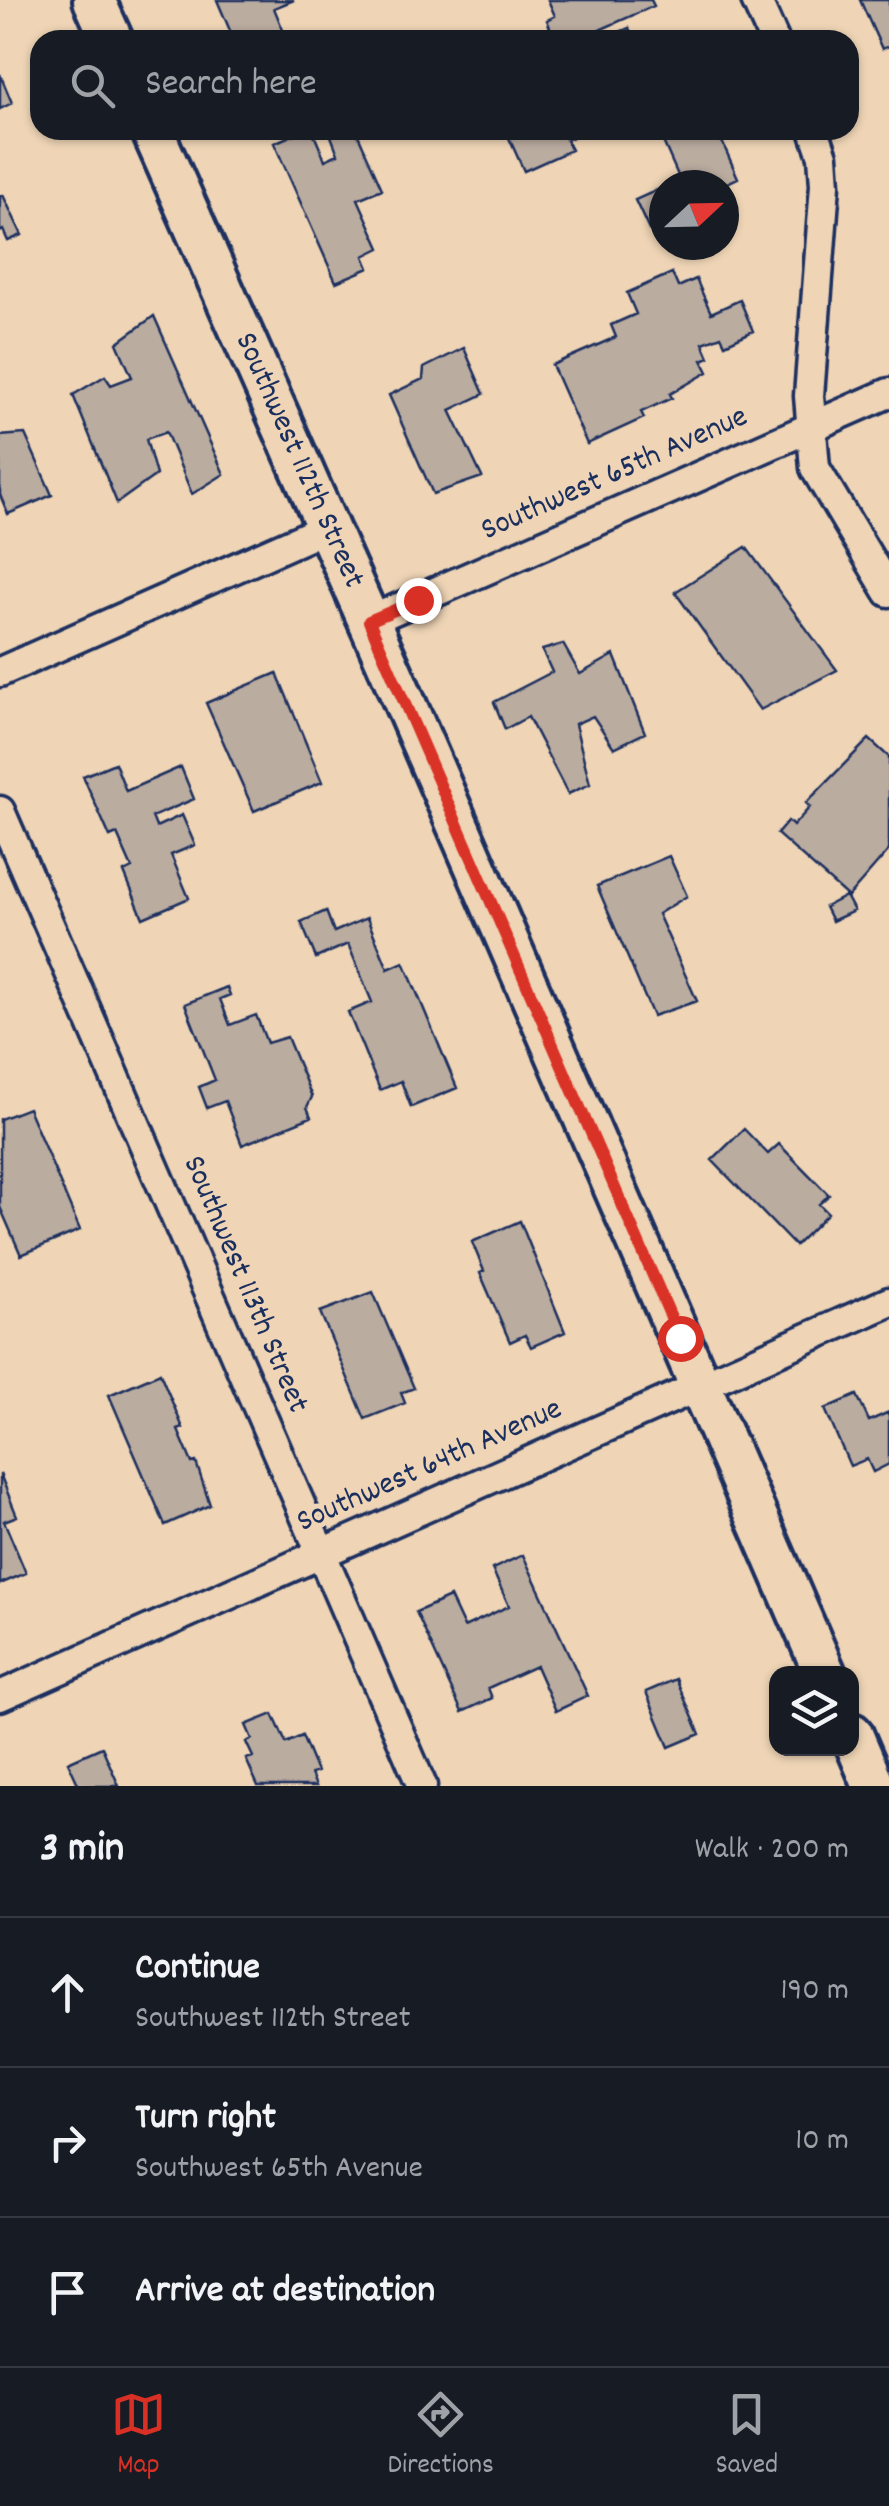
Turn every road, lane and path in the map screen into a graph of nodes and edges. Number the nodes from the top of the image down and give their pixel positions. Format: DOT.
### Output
graph roads {
  1 [pos="94,0"];
  2 [pos="756,0"];
  3 [pos="108,30"];
  4 [pos="770,30"];
  5 [pos="156,140"];
  6 [pos="817,140"];
  7 [pos="889,393"];
  8 [pos="810,428"];
  9 [pos="328,527"];
  10 [pos="889,592"];
  11 [pos="369,621"];
  12 [pos="0,672"];
  13 [pos="0,811"];
  14 [pos="889,1302"];
  15 [pos="702,1385"];
  16 [pos="322,1553"];
  17 [pos="823,1666"];
  18 [pos="0,1696"];
  19 [pos="859,1751"];
  20 [pos="422,1786"];
  21 [pos="874,1786"];
  1 -- 3 [label="main road"];
  2 -- 4 [label="street"];
  5 -- 9 [label="main road, Southwest 112th Street"];
  6 -- 8 [label="street"];
  7 -- 8 [label="street, Southwest 65th Avenue"];
  8 -- 10 [label="street"];
  8 -- 11 [label="street, Southwest 65th Avenue"];
  9 -- 11 [label="main road, Southwest 112th Street"];
  9 -- 12 [label="street"];
  11 -- 15 [label="main road, Southwest 112th Street"];
  13 -- 16 [label="street, Southwest 113th Street"];
  14 -- 15 [label="street, Southwest 64th Avenue"];
  15 -- 16 [label="street, Southwest 64th Avenue"];
  15 -- 17 [label="main road, Southwest 112th Street"];
  16 -- 18 [label="street, Southwest 64th Avenue"];
  16 -- 20 [label="street, Southwest 113th Street"];
  19 -- 21 [label="main road"];
}
